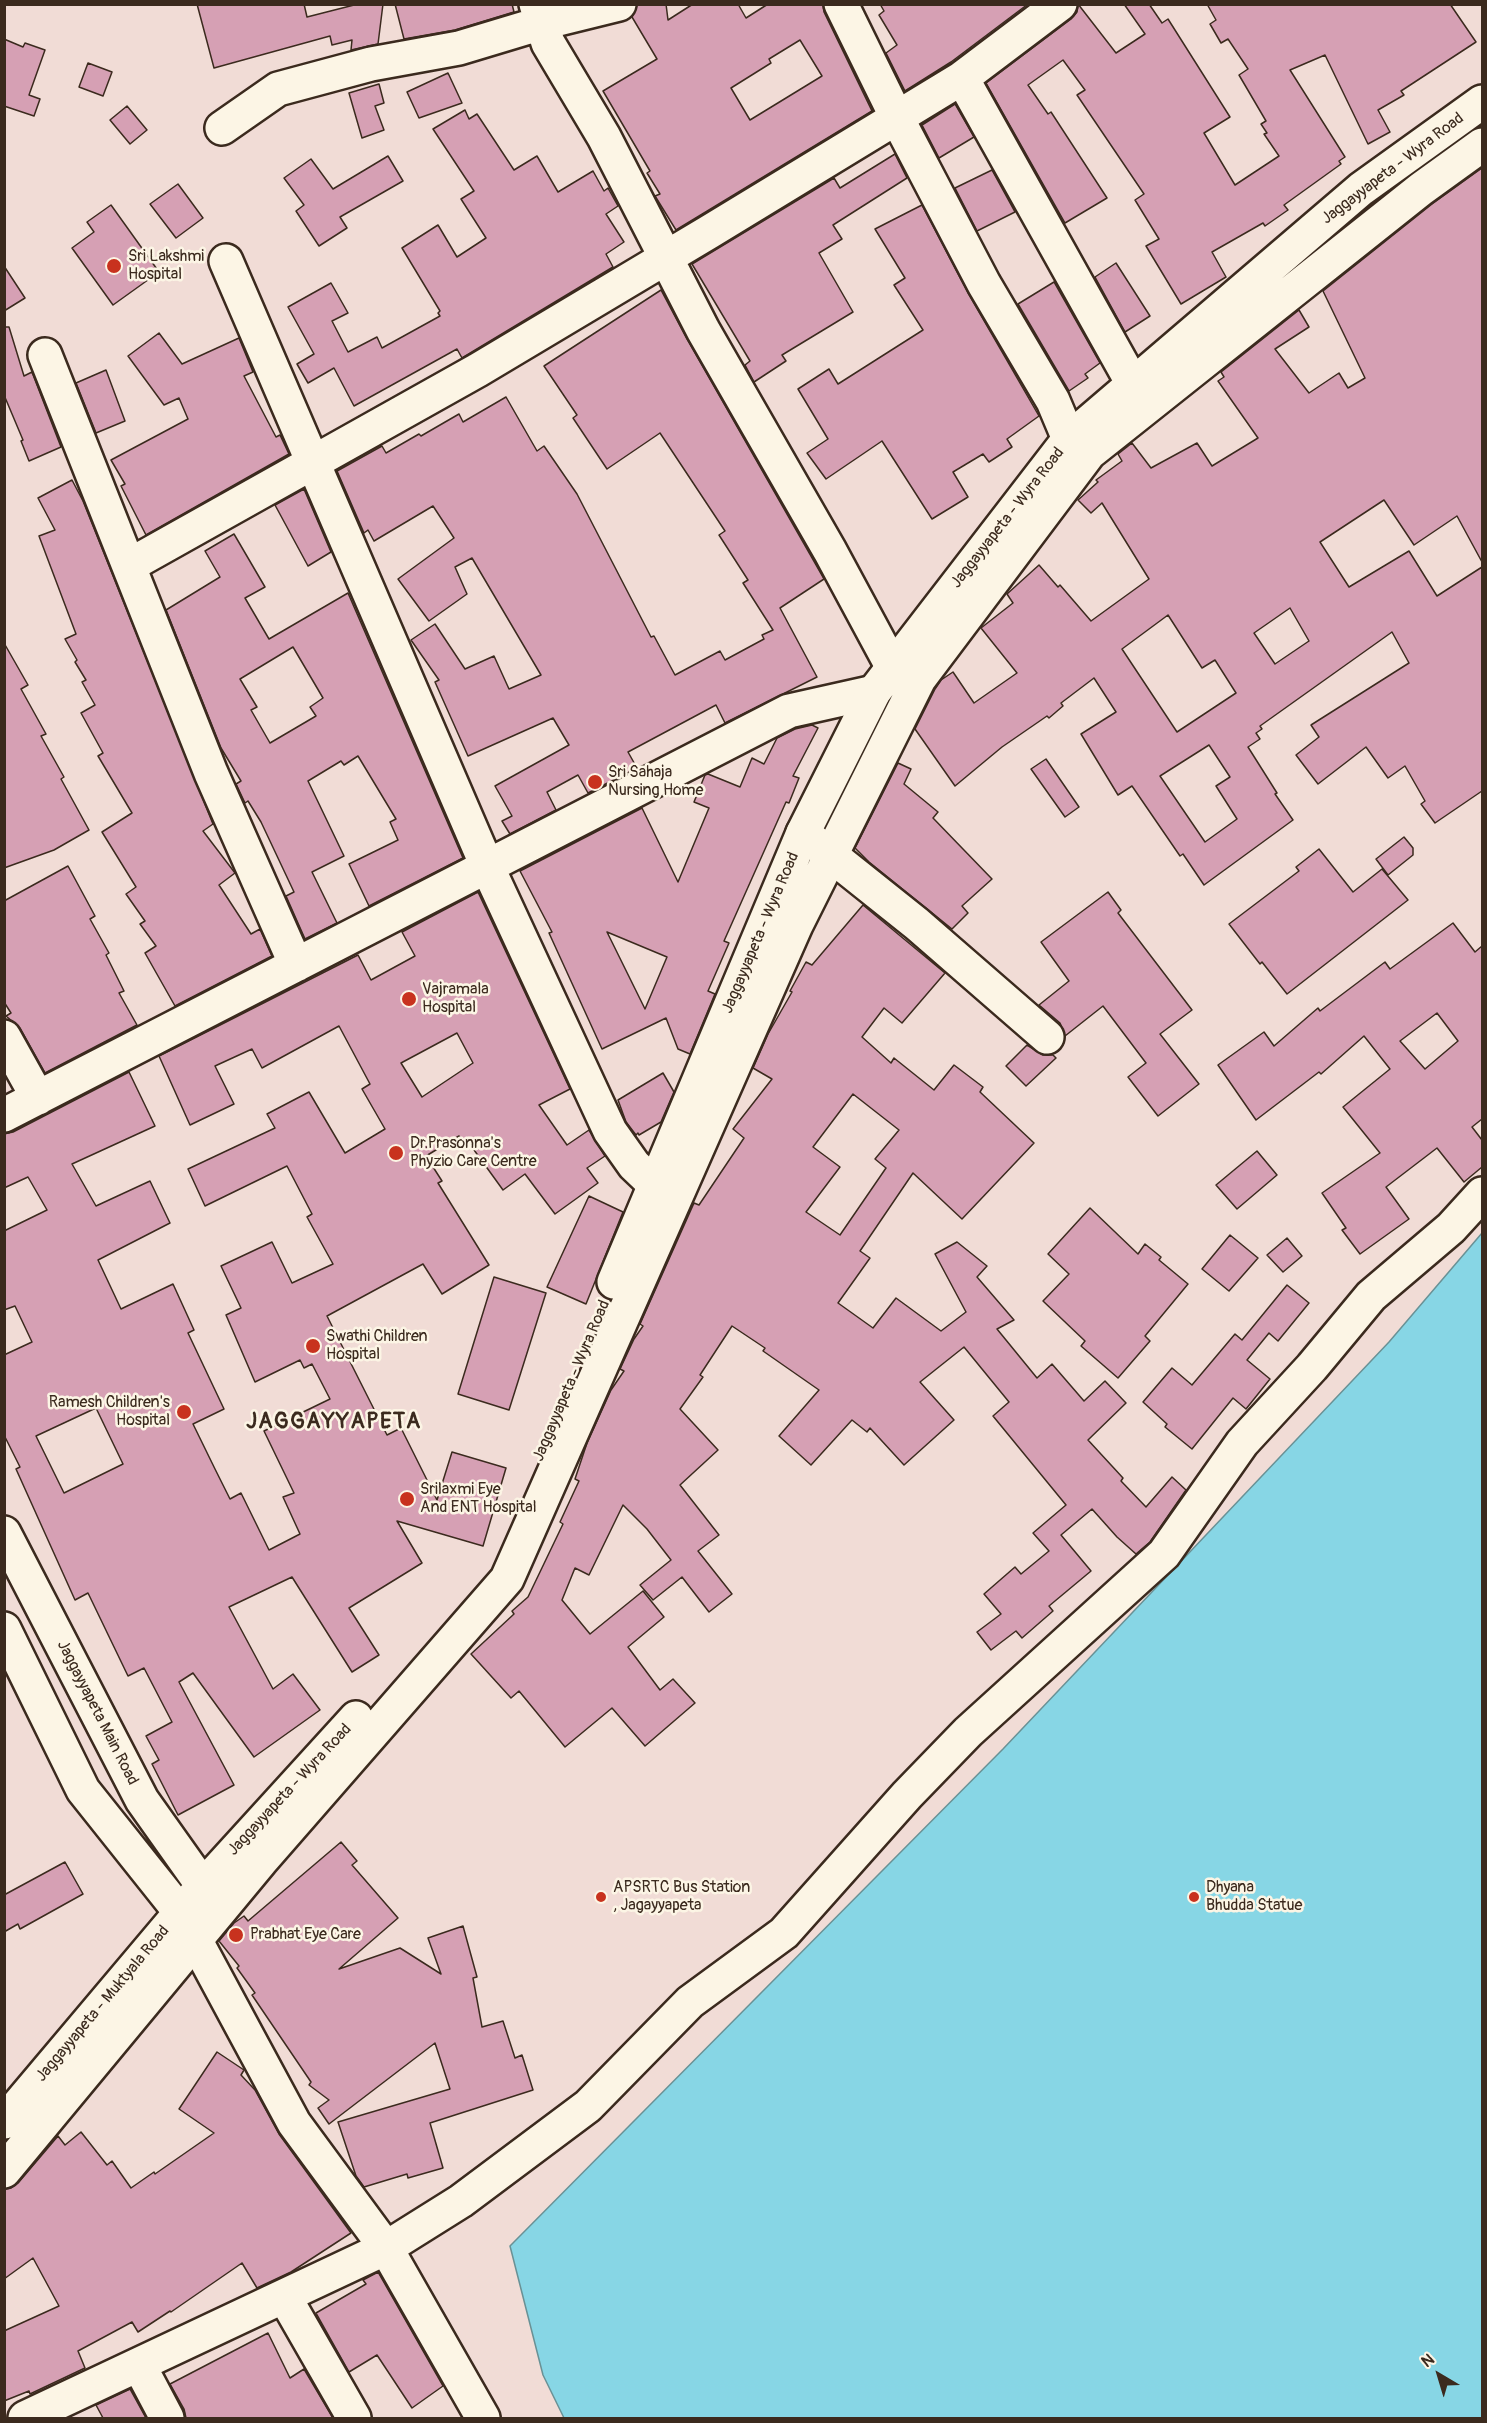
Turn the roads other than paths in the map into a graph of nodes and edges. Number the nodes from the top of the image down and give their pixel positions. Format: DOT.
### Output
graph roads {
  1 [pos="619,4"];
  2 [pos="842,4"];
  3 [pos="1059,4"];
  4 [pos="539,14"];
  5 [pos="962,78"];
  6 [pos="1482,102"];
  7 [pos="897,118"];
  8 [pos="222,128"];
  9 [pos="1482,145"];
  10 [pos="667,258"];
  11 [pos="226,261"];
  12 [pos="45,355"];
  13 [pos="1133,384"];
  14 [pos="1069,439"];
  15 [pos="312,463"];
  16 [pos="130,565"];
  17 [pos="884,680"];
  18 [pos="803,833"];
  19 [pos="831,855"];
  20 [pos="487,866"];
  21 [pos="296,965"];
  22 [pos="4,1037"];
  23 [pos="1047,1037"];
  24 [pos="38,1098"];
  25 [pos="4,1115"];
  26 [pos="655,1185"];
  27 [pos="1482,1194"];
  28 [pos="4,1533"];
  29 [pos="4,1629"];
  30 [pos="203,1886"];
  31 [pos="188,1927"];
  32 [pos="7,2112"];
  33 [pos="4,2171"];
  34 [pos="386,2248"];
  35 [pos="284,2296"];
  36 [pos="139,2365"];
  37 [pos="25,2418"];
  38 [pos="167,2418"];
  39 [pos="354,2418"];
  40 [pos="483,2418"];
  1 -- 4 [label="street"];
  2 -- 7 [label="street"];
  3 -- 5 [label="street"];
  4 -- 8 [label="street"];
  4 -- 10 [label="street"];
  5 -- 7 [label="street"];
  5 -- 13 [label="street"];
  6 -- 13 [label="street, Jaggayyapeta - Wyra Road"];
  7 -- 10 [label="street"];
  7 -- 14 [label="street"];
  9 -- 19 [label="street"];
  10 -- 15 [label="street"];
  10 -- 17 [label="street"];
  11 -- 15 [label="street"];
  12 -- 16 [label="street"];
  13 -- 14 [label="street, Jaggayyapeta - Wyra Road"];
  14 -- 17 [label="street, Jaggayyapeta - Wyra Road"];
  15 -- 16 [label="street"];
  15 -- 20 [label="street"];
  16 -- 21 [label="street"];
  17 -- 18 [label="street, Jaggayyapeta - Wyra Road"];
  17 -- 20 [label="street"];
  18 -- 19 [label="street"];
  18 -- 26 [label="street, Jaggayyapeta - Wyra Road"];
  19 -- 23 [label="street"];
  19 -- 31 [label="street"];
  20 -- 21 [label="street"];
  20 -- 26 [label="street"];
  21 -- 24 [label="street"];
  22 -- 24 [label="street"];
  24 -- 25 [label="street"];
  26 -- 30 [label="street, Jaggayyapeta - Wyra Road"];
  27 -- 34 [label="street"];
  28 -- 30 [label="street, Jaggayyapeta Main Road"];
  29 -- 31 [label="street"];
  30 -- 31 [label="street, Jaggayyapeta - Muktyala Road"];
  31 -- 32 [label="street, Jaggayyapeta - Muktyala Road"];
  31 -- 33 [label="street"];
  31 -- 34 [label="street"];
  34 -- 35 [label="street"];
  34 -- 40 [label="street"];
  35 -- 36 [label="street"];
  35 -- 39 [label="street"];
  36 -- 37 [label="street"];
  36 -- 38 [label="street"];
}
